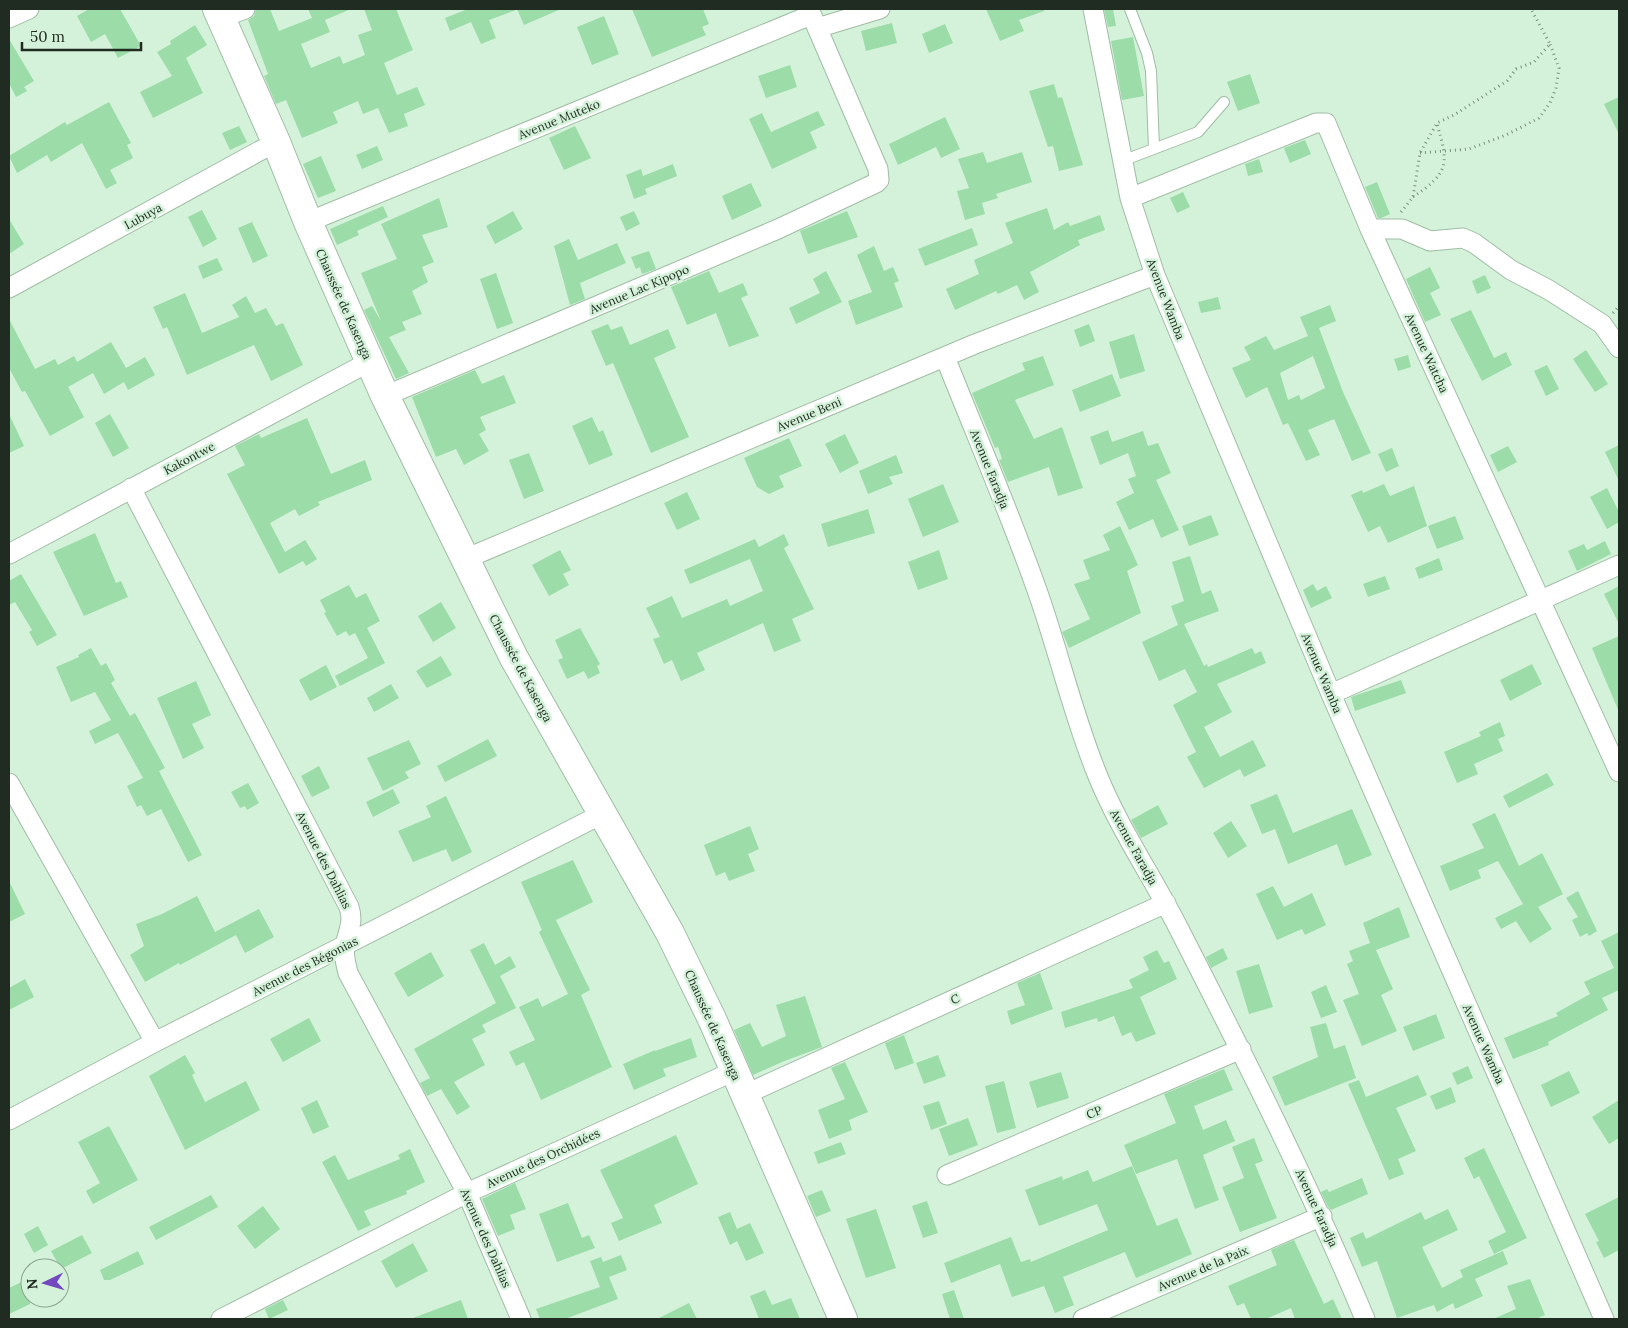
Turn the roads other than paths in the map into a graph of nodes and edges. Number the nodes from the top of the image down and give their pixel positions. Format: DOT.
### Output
graph roads {
  1 [pos="28,9"];
  2 [pos="880,9"];
  3 [pos="1093,9"];
  4 [pos="1130,9"];
  5 [pos="228,12"];
  6 [pos="812,17"];
  7 [pos="9,18"];
  8 [pos="1224,102"];
  9 [pos="276,142"];
  10 [pos="1154,148"];
  11 [pos="1122,161"];
  12 [pos="1130,198"];
  13 [pos="308,222"];
  14 [pos="1378,229"];
  15 [pos="1154,275"];
  16 [pos="9,288"];
  17 [pos="1619,348"];
  18 [pos="945,357"];
  19 [pos="369,362"];
  20 [pos="385,396"];
  21 [pos="131,488"];
  22 [pos="9,554"];
  23 [pos="465,559"];
  24 [pos="1619,565"];
  25 [pos="1540,602"];
  26 [pos="1331,694"];
  27 [pos="1619,772"];
  28 [pos="9,783"];
  29 [pos="602,814"];
  30 [pos="1166,903"];
  31 [pos="345,946"];
  32 [pos="155,1042"];
  33 [pos="1240,1049"];
  34 [pos="734,1070"];
  35 [pos="744,1096"];
  36 [pos="9,1120"];
  37 [pos="947,1175"];
  38 [pos="467,1193"];
  39 [pos="1322,1216"];
  40 [pos="224,1319"];
  41 [pos="521,1319"];
  42 [pos="842,1319"];
  43 [pos="1083,1319"];
  44 [pos="1365,1319"];
  45 [pos="1604,1319"];
  1 -- 7 [label="street"];
  2 -- 6 [label="street, Avenue Muteko"];
  3 -- 11 [label="street, Avenue Wamba"];
  4 -- 10 [label="lane"];
  5 -- 9 [label="main road, Chaussée de Kasenga"];
  6 -- 13 [label="street, Avenue Muteko"];
  6 -- 20 [label="street, Avenue Lac Kipopo"];
  8 -- 10 [label="lane"];
  9 -- 13 [label="main road, Chaussée de Kasenga"];
  9 -- 16 [label="street, Lubuya"];
  10 -- 11 [label="lane"];
  11 -- 12 [label="street, Avenue Wamba"];
  12 -- 14 [label="street, Avenue Watcha"];
  12 -- 15 [label="street, Avenue Wamba"];
  13 -- 19 [label="main road, Chaussée de Kasenga"];
  14 -- 17 [label="street"];
  14 -- 25 [label="street, Avenue Watcha"];
  15 -- 18 [label="street, Avenue Beni"];
  15 -- 26 [label="street, Avenue Wamba"];
  18 -- 23 [label="street, Avenue Beni"];
  18 -- 30 [label="street, Avenue Faradja"];
  19 -- 20 [label="main road, Chaussée de Kasenga"];
  19 -- 21 [label="street, Kakontwe"];
  20 -- 23 [label="main road, Chaussée de Kasenga"];
  21 -- 22 [label="street, Kakontwe"];
  21 -- 31 [label="street, Avenue des Dahlias"];
  23 -- 29 [label="main road, Chaussée de Kasenga"];
  24 -- 25 [label="street"];
  25 -- 26 [label="street"];
  25 -- 27 [label="street, Avenue Watcha"];
  26 -- 45 [label="street, Avenue Wamba"];
  28 -- 32 [label="street"];
  29 -- 31 [label="street, Avenue des Bégonias"];
  29 -- 34 [label="main road, Chaussée de Kasenga"];
  30 -- 33 [label="street, Avenue Faradja"];
  30 -- 35 [label="street, C"];
  31 -- 32 [label="street, Avenue des Bégonias"];
  31 -- 38 [label="street, Avenue des Dahlias"];
  32 -- 36 [label="street, Avenue des Bégonias"];
  33 -- 37 [label="street, CP"];
  33 -- 39 [label="street, Avenue Faradja"];
  34 -- 35 [label="main road, Chaussée de Kasenga"];
  34 -- 38 [label="street, Avenue des Orchidées"];
  35 -- 42 [label="main road, Chaussée de Kasenga"];
  38 -- 40 [label="street, Avenue des Orchidées"];
  38 -- 41 [label="street, Avenue des Dahlias"];
  39 -- 43 [label="street, Avenue de la Paix"];
  39 -- 44 [label="street, Avenue Faradja"];
}
